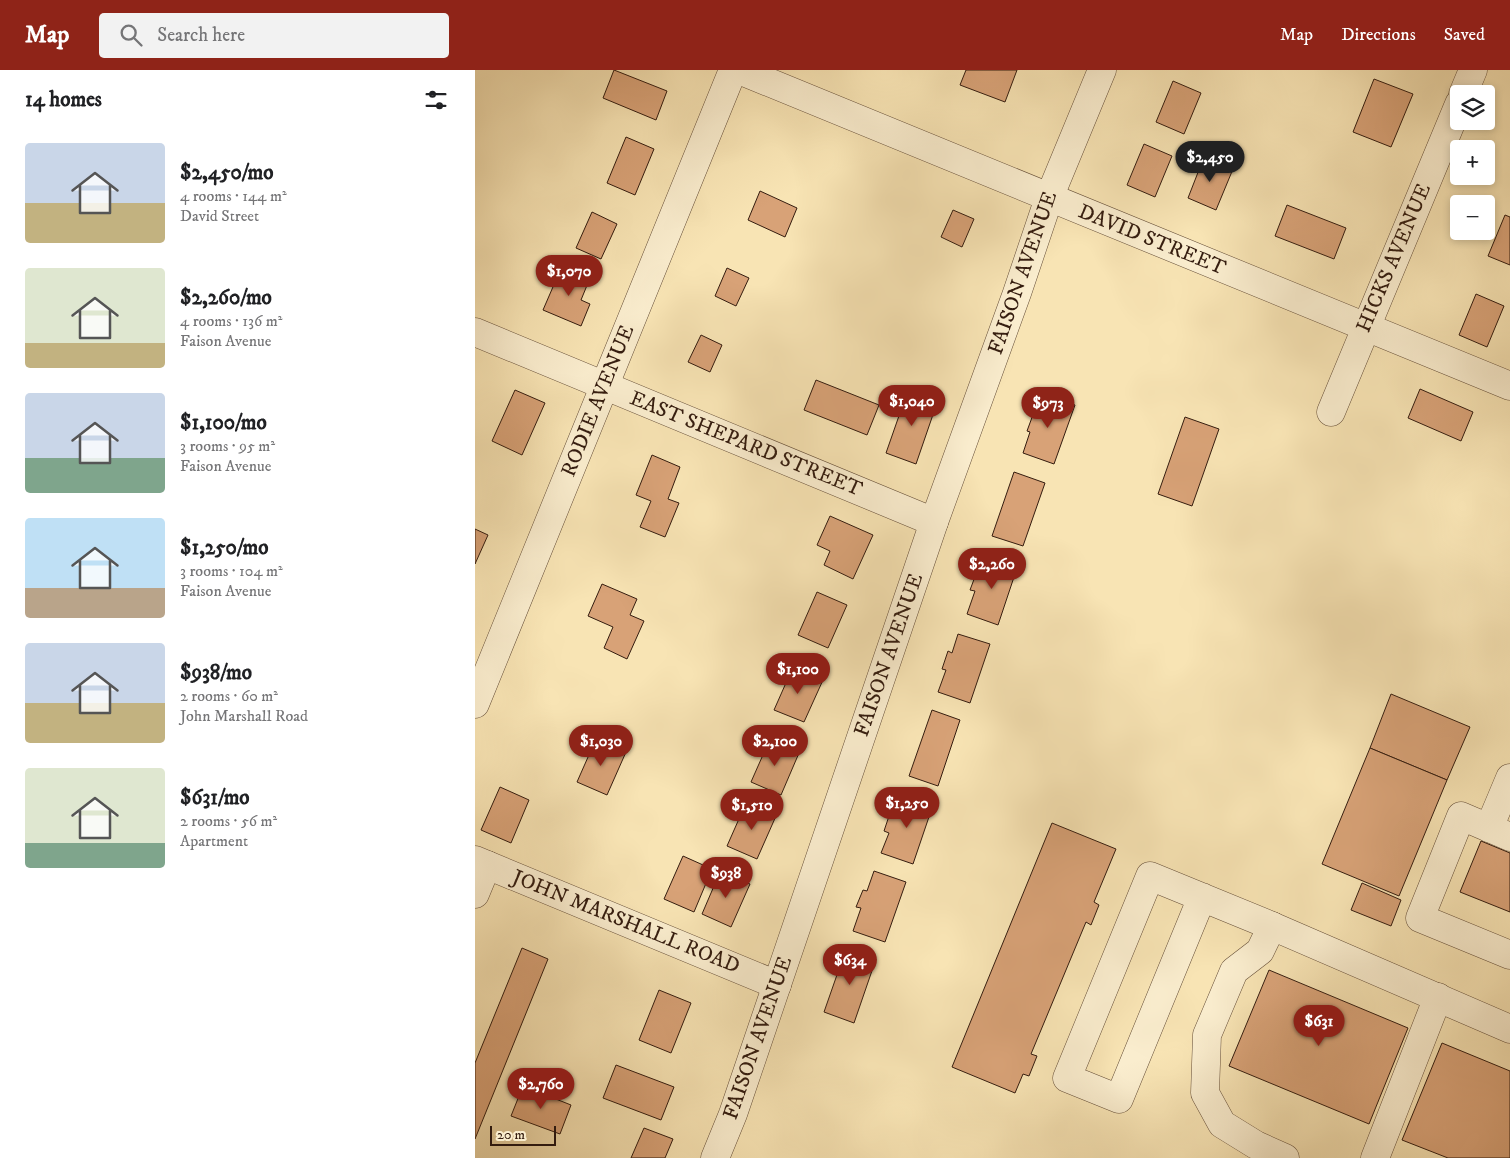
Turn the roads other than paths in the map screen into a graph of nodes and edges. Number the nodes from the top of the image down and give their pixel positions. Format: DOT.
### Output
graph roads {
  1 [pos="733,70"];
  2 [pos="739,70"];
  3 [pos="1102,70"];
  4 [pos="1473,70"];
  5 [pos="1467,85"];
  6 [pos="1450,125"];
  7 [pos="1049,198"];
  8 [pos="1365,326"];
  9 [pos="475,332"];
  10 [pos="604,385"];
  11 [pos="1510,386"];
  12 [pos="1331,412"];
  13 [pos="934,522"];
  14 [pos="475,704"];
  15 [pos="1510,778"];
  16 [pos="1500,832"];
  17 [pos="481,862"];
  18 [pos="475,894"];
  19 [pos="1202,897"];
  20 [pos="1272,926"];
  21 [pos="1510,955"];
  22 [pos="777,985"];
  23 [pos="1438,997"];
  24 [pos="1510,1029"];
  25 [pos="715,1158"];
  26 [pos="1285,1158"];
  27 [pos="1375,1158"];
  1 -- 10 [label="street, RODIE AVENUE"];
  2 -- 7 [label="street, DAVID STREET"];
  3 -- 7 [label="street, FAISON AVENUE"];
  4 -- 5 [label="street"];
  6 -- 8 [label="street, HICKS AVENUE"];
  7 -- 8 [label="street, DAVID STREET"];
  7 -- 13 [label="street, FAISON AVENUE"];
  8 -- 11 [label="street, DAVID STREET"];
  8 -- 12 [label="street, HICKS AVENUE"];
  9 -- 10 [label="street, EAST SHEPARD STREET"];
  10 -- 13 [label="street, EAST SHEPARD STREET"];
  10 -- 14 [label="street, RODIE AVENUE"];
  13 -- 22 [label="street, FAISON AVENUE"];
  15 -- 16 [label="street"];
  16 -- 21 [label="street"];
  17 -- 18 [label="street"];
  17 -- 22 [label="street, JOHN MARSHALL ROAD"];
  19 -- 19 [label="street"];
  19 -- 20 [label="street"];
  20 -- 23 [label="street"];
  20 -- 26 [label="street"];
  22 -- 25 [label="street, FAISON AVENUE"];
  23 -- 24 [label="street"];
  23 -- 27 [label="street"];
}
